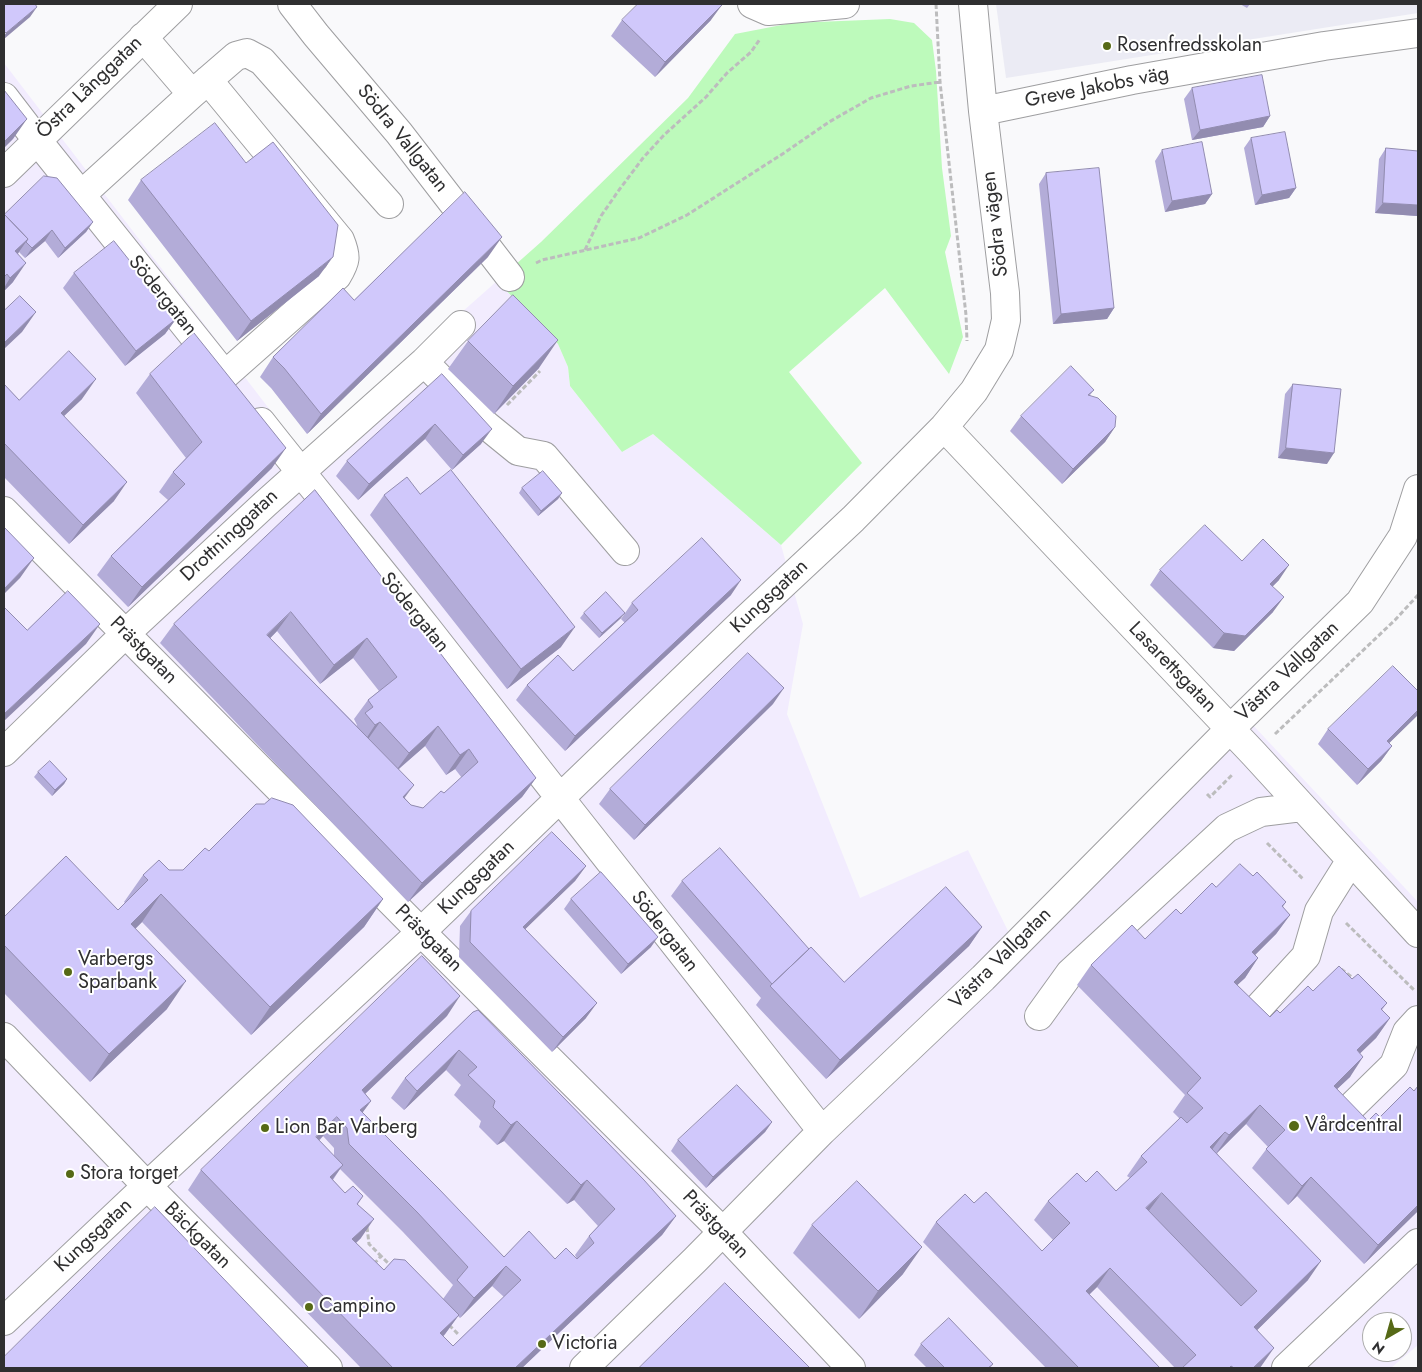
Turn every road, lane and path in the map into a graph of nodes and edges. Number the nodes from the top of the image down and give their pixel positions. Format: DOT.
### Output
graph roads {
  1 [pos="178,4"];
  2 [pos="292,4"];
  3 [pos="845,4"];
  4 [pos="936,4"];
  5 [pos="973,4"];
  6 [pos="760,8"];
  7 [pos="1418,33"];
  8 [pos="142,37"];
  9 [pos="940,82"];
  10 [pos="200,87"];
  11 [pos="4,97"];
  12 [pos="983,111"];
  13 [pos="37,140"];
  14 [pos="4,173"];
  15 [pos="81,195"];
  16 [pos="389,204"];
  17 [pos="585,250"];
  18 [pos="510,277"];
  19 [pos="461,325"];
  20 [pos="965,348"];
  21 [pos="424,362"];
  22 [pos="225,374"];
  23 [pos="944,427"];
  24 [pos="300,472"];
  25 [pos="1418,489"];
  26 [pos="4,511"];
  27 [pos="1411,535"];
  28 [pos="625,551"];
  29 [pos="1418,595"];
  30 [pos="125,634"];
  31 [pos="1230,729"];
  32 [pos="4,752"];
  33 [pos="1254,754"];
  34 [pos="1187,773"];
  35 [pos="560,798"];
  36 [pos="1302,806"];
  37 [pos="1351,860"];
  38 [pos="421,932"];
  39 [pos="1418,933"];
  40 [pos="1259,1007"];
  41 [pos="1039,1016"];
  42 [pos="1418,1020"];
  43 [pos="4,1037"];
  44 [pos="1345,1113"];
  45 [pos="822,1130"];
  46 [pos="147,1186"];
  47 [pos="366,1220"];
  48 [pos="722,1231"];
  49 [pos="1418,1243"];
  50 [pos="381,1256"];
  51 [pos="369,1268"];
  52 [pos="395,1270"];
  53 [pos="4,1320"];
  54 [pos="444,1320"];
  55 [pos="458,1334"];
  56 [pos="328,1368"];
  57 [pos="584,1368"];
  58 [pos="851,1368"];
  59 [pos="1286,1368"];
  1 -- 8 [label="street, Östra Långgatan"];
  2 -- 18 [label="street, Södra Vallgatan"];
  3 -- 6 [label="street"];
  4 -- 9 [label="path"];
  5 -- 12 [label="street, Södra vägen"];
  6 -- 17 [label="path"];
  7 -- 12 [label="street, Greve Jakobs väg"];
  8 -- 10 [label="street"];
  8 -- 13 [label="street, Östra Långgatan"];
  9 -- 17 [label="path"];
  9 -- 20 [label="path"];
  10 -- 15 [label="street"];
  10 -- 16 [label="street"];
  10 -- 22 [label="street"];
  11 -- 13 [label="street, Södergatan"];
  12 -- 23 [label="street, Södra vägen"];
  13 -- 14 [label="street, Östra Långgatan"];
  13 -- 15 [label="street, Södergatan"];
  15 -- 22 [label="street, Södergatan"];
  17 -- 18 [label="path"];
  19 -- 21 [label="street, Drottninggatan"];
  21 -- 24 [label="street, Drottninggatan"];
  21 -- 28 [label="street"];
  22 -- 24 [label="street, Södergatan"];
  23 -- 31 [label="street, Lasarettsgatan"];
  23 -- 35 [label="street, Kungsgatan"];
  24 -- 30 [label="street, Drottninggatan"];
  24 -- 35 [label="street, Södergatan"];
  25 -- 27 [label="street, Västra Vallgatan"];
  26 -- 30 [label="street, Prästgatan"];
  27 -- 31 [label="street, Västra Vallgatan"];
  29 -- 33 [label="path"];
  30 -- 32 [label="street, Drottninggatan"];
  30 -- 38 [label="street, Prästgatan"];
  31 -- 33 [label="street, Lasarettsgatan"];
  31 -- 34 [label="street, Västra Vallgatan"];
  33 -- 34 [label="path"];
  33 -- 36 [label="street, Lasarettsgatan"];
  34 -- 45 [label="street, Västra Vallgatan"];
  35 -- 38 [label="street, Kungsgatan"];
  35 -- 45 [label="street, Södergatan"];
  36 -- 37 [label="street, Lasarettsgatan"];
  36 -- 41 [label="street"];
  37 -- 39 [label="street, Lasarettsgatan"];
  37 -- 40 [label="street"];
  38 -- 46 [label="street, Kungsgatan"];
  38 -- 48 [label="street, Prästgatan"];
  42 -- 44 [label="street"];
  43 -- 46 [label="street, Bäckgatan"];
  45 -- 48 [label="street, Västra Vallgatan"];
  46 -- 53 [label="street, Kungsgatan"];
  46 -- 56 [label="street, Bäckgatan"];
  47 -- 50 [label="path"];
  48 -- 57 [label="street, Västra Vallgatan"];
  48 -- 58 [label="street, Prästgatan"];
  49 -- 59 [label="street"];
  50 -- 51 [label="path"];
  50 -- 52 [label="path"];
  54 -- 55 [label="path"];
}
